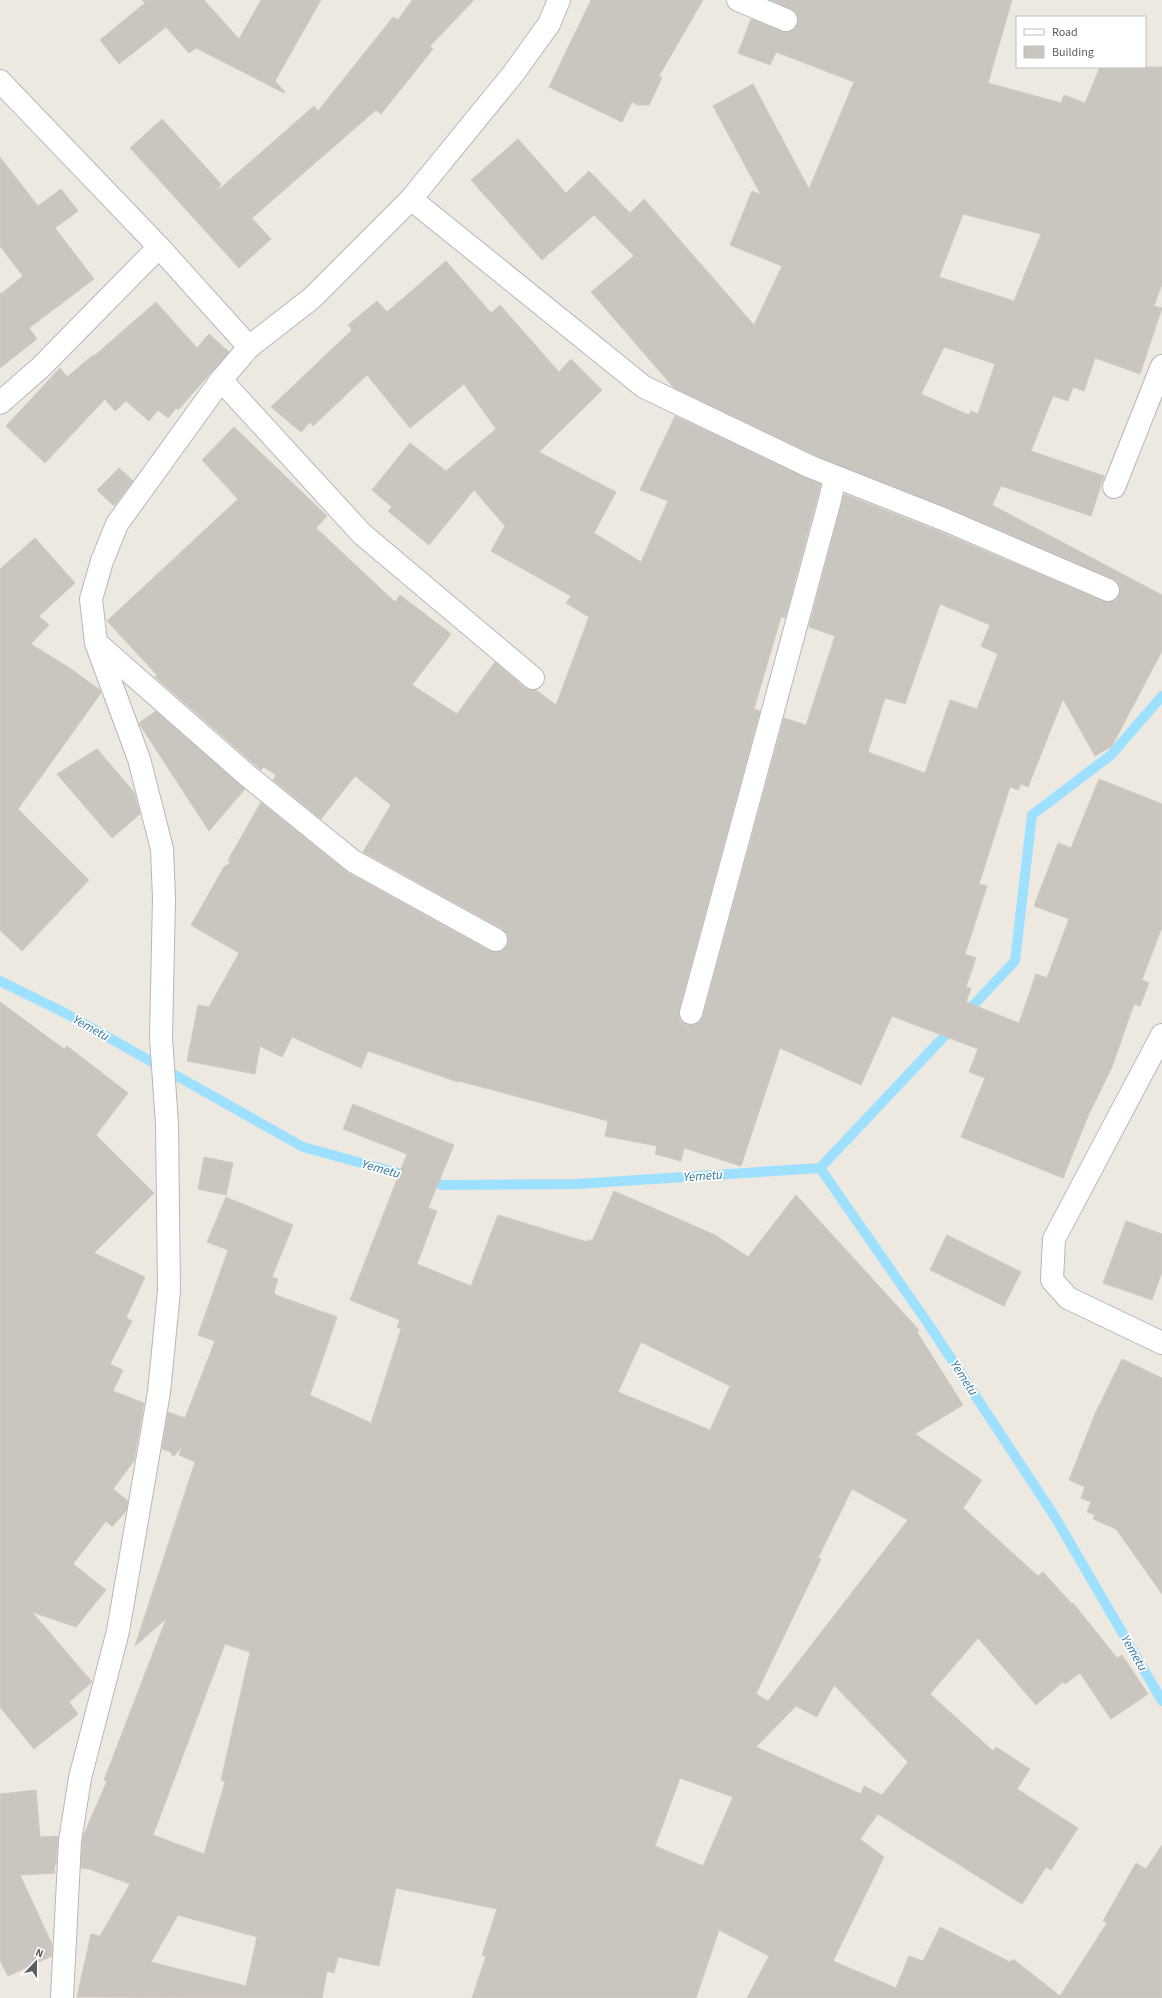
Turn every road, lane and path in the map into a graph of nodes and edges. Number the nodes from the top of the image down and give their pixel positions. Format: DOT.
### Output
graph roads {
  1 [pos="559,0"];
  2 [pos="738,0"];
  3 [pos="786,20"];
  4 [pos="0,81"];
  5 [pos="411,199"];
  6 [pos="160,247"];
  7 [pos="249,347"];
  8 [pos="1162,366"];
  9 [pos="221,380"];
  10 [pos="0,403"];
  11 [pos="835,476"];
  12 [pos="1114,487"];
  13 [pos="1108,590"];
  14 [pos="96,643"];
  15 [pos="533,678"];
  16 [pos="496,940"];
  17 [pos="691,1013"];
  18 [pos="1162,1035"];
  19 [pos="1162,1344"];
  20 [pos="62,1998"];
  1 -- 5 [label="street"];
  2 -- 3 [label="street"];
  4 -- 6 [label="street"];
  5 -- 7 [label="street"];
  5 -- 11 [label="street"];
  6 -- 7 [label="street"];
  6 -- 10 [label="street"];
  7 -- 9 [label="street"];
  8 -- 12 [label="street"];
  9 -- 14 [label="street"];
  9 -- 15 [label="street"];
  11 -- 13 [label="street"];
  11 -- 17 [label="street"];
  14 -- 16 [label="street"];
  14 -- 20 [label="street"];
  18 -- 19 [label="street"];
}
